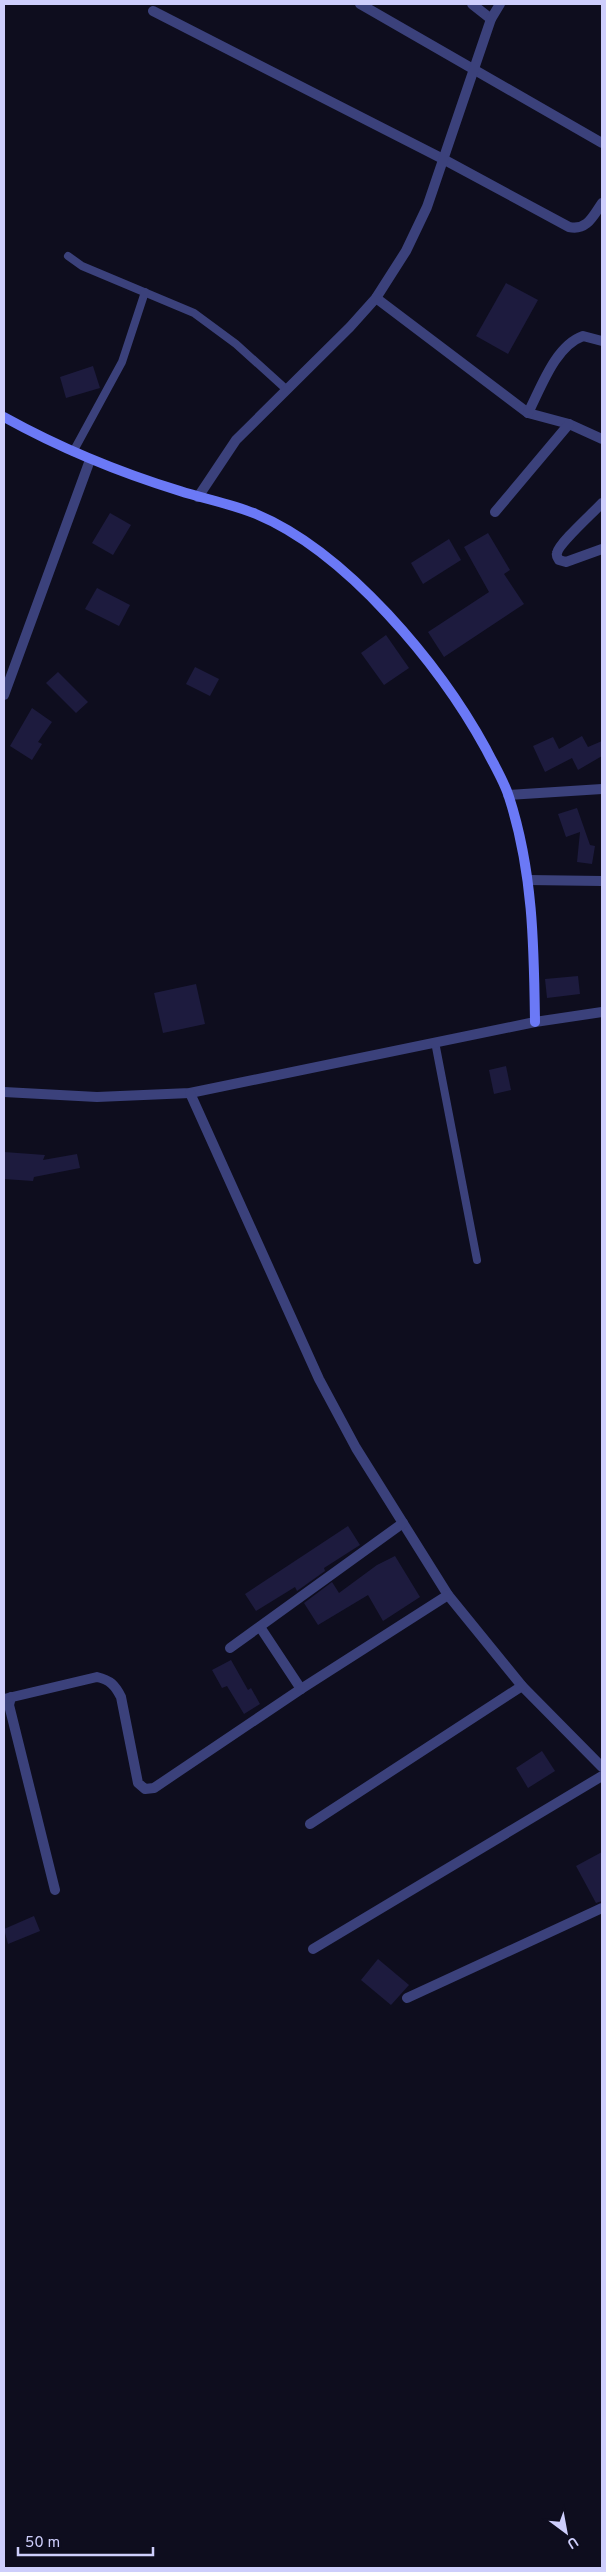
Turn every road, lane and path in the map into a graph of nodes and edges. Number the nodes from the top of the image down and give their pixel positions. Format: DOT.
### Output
graph roads {
  1 [pos="360,4"];
  2 [pos="472,4"];
  3 [pos="500,4"];
  4 [pos="153,11"];
  5 [pos="491,19"];
  6 [pos="474,70"];
  7 [pos="602,143"];
  8 [pos="443,159"];
  9 [pos="602,203"];
  10 [pos="68,256"];
  11 [pos="145,292"];
  12 [pos="376,298"];
  13 [pos="602,341"];
  14 [pos="287,390"];
  15 [pos="528,412"];
  16 [pos="4,417"];
  17 [pos="569,424"];
  18 [pos="602,439"];
  19 [pos="73,452"];
  20 [pos="90,460"];
  21 [pos="198,496"];
  22 [pos="602,503"];
  23 [pos="495,512"];
  24 [pos="602,548"];
  25 [pos="4,694"];
  26 [pos="602,789"];
  27 [pos="508,795"];
  28 [pos="528,880"];
  29 [pos="602,881"];
  30 [pos="602,1012"];
  31 [pos="535,1022"];
  32 [pos="435,1042"];
  33 [pos="4,1092"];
  34 [pos="190,1093"];
  35 [pos="477,1260"];
  36 [pos="402,1523"];
  37 [pos="448,1595"];
  38 [pos="260,1627"];
  39 [pos="230,1648"];
  40 [pos="522,1686"];
  41 [pos="301,1688"];
  42 [pos="7,1698"];
  43 [pos="602,1767"];
  44 [pos="602,1776"];
  45 [pos="310,1824"];
  46 [pos="55,1890"];
  47 [pos="602,1908"];
  48 [pos="313,1949"];
  49 [pos="407,1998"];
  1 -- 6 [label="street"];
  2 -- 5 [label="street"];
  3 -- 5 [label="street"];
  4 -- 8 [label="street"];
  5 -- 6 [label="street"];
  6 -- 7 [label="street"];
  6 -- 8 [label="street"];
  8 -- 9 [label="street"];
  8 -- 12 [label="street"];
  10 -- 11 [label="lane"];
  11 -- 14 [label="lane"];
  11 -- 19 [label="lane"];
  12 -- 14 [label="street"];
  12 -- 15 [label="street"];
  13 -- 15 [label="street"];
  14 -- 21 [label="street"];
  15 -- 17 [label="street"];
  16 -- 19 [label="street"];
  17 -- 18 [label="street"];
  17 -- 23 [label="street"];
  19 -- 20 [label="street"];
  20 -- 21 [label="street"];
  20 -- 25 [label="street"];
  21 -- 27 [label="street"];
  22 -- 24 [label="street"];
  26 -- 27 [label="street"];
  27 -- 28 [label="street"];
  28 -- 29 [label="street"];
  28 -- 31 [label="street"];
  30 -- 31 [label="street"];
  31 -- 32 [label="street"];
  32 -- 34 [label="street"];
  32 -- 35 [label="lane"];
  33 -- 34 [label="street"];
  34 -- 36 [label="street"];
  36 -- 37 [label="street"];
  36 -- 38 [label="street"];
  37 -- 40 [label="street"];
  37 -- 41 [label="street"];
  38 -- 39 [label="street"];
  38 -- 41 [label="street"];
  40 -- 43 [label="street"];
  40 -- 45 [label="street"];
  41 -- 42 [label="street"];
  42 -- 46 [label="street"];
  44 -- 48 [label="street"];
  47 -- 49 [label="street"];
}
